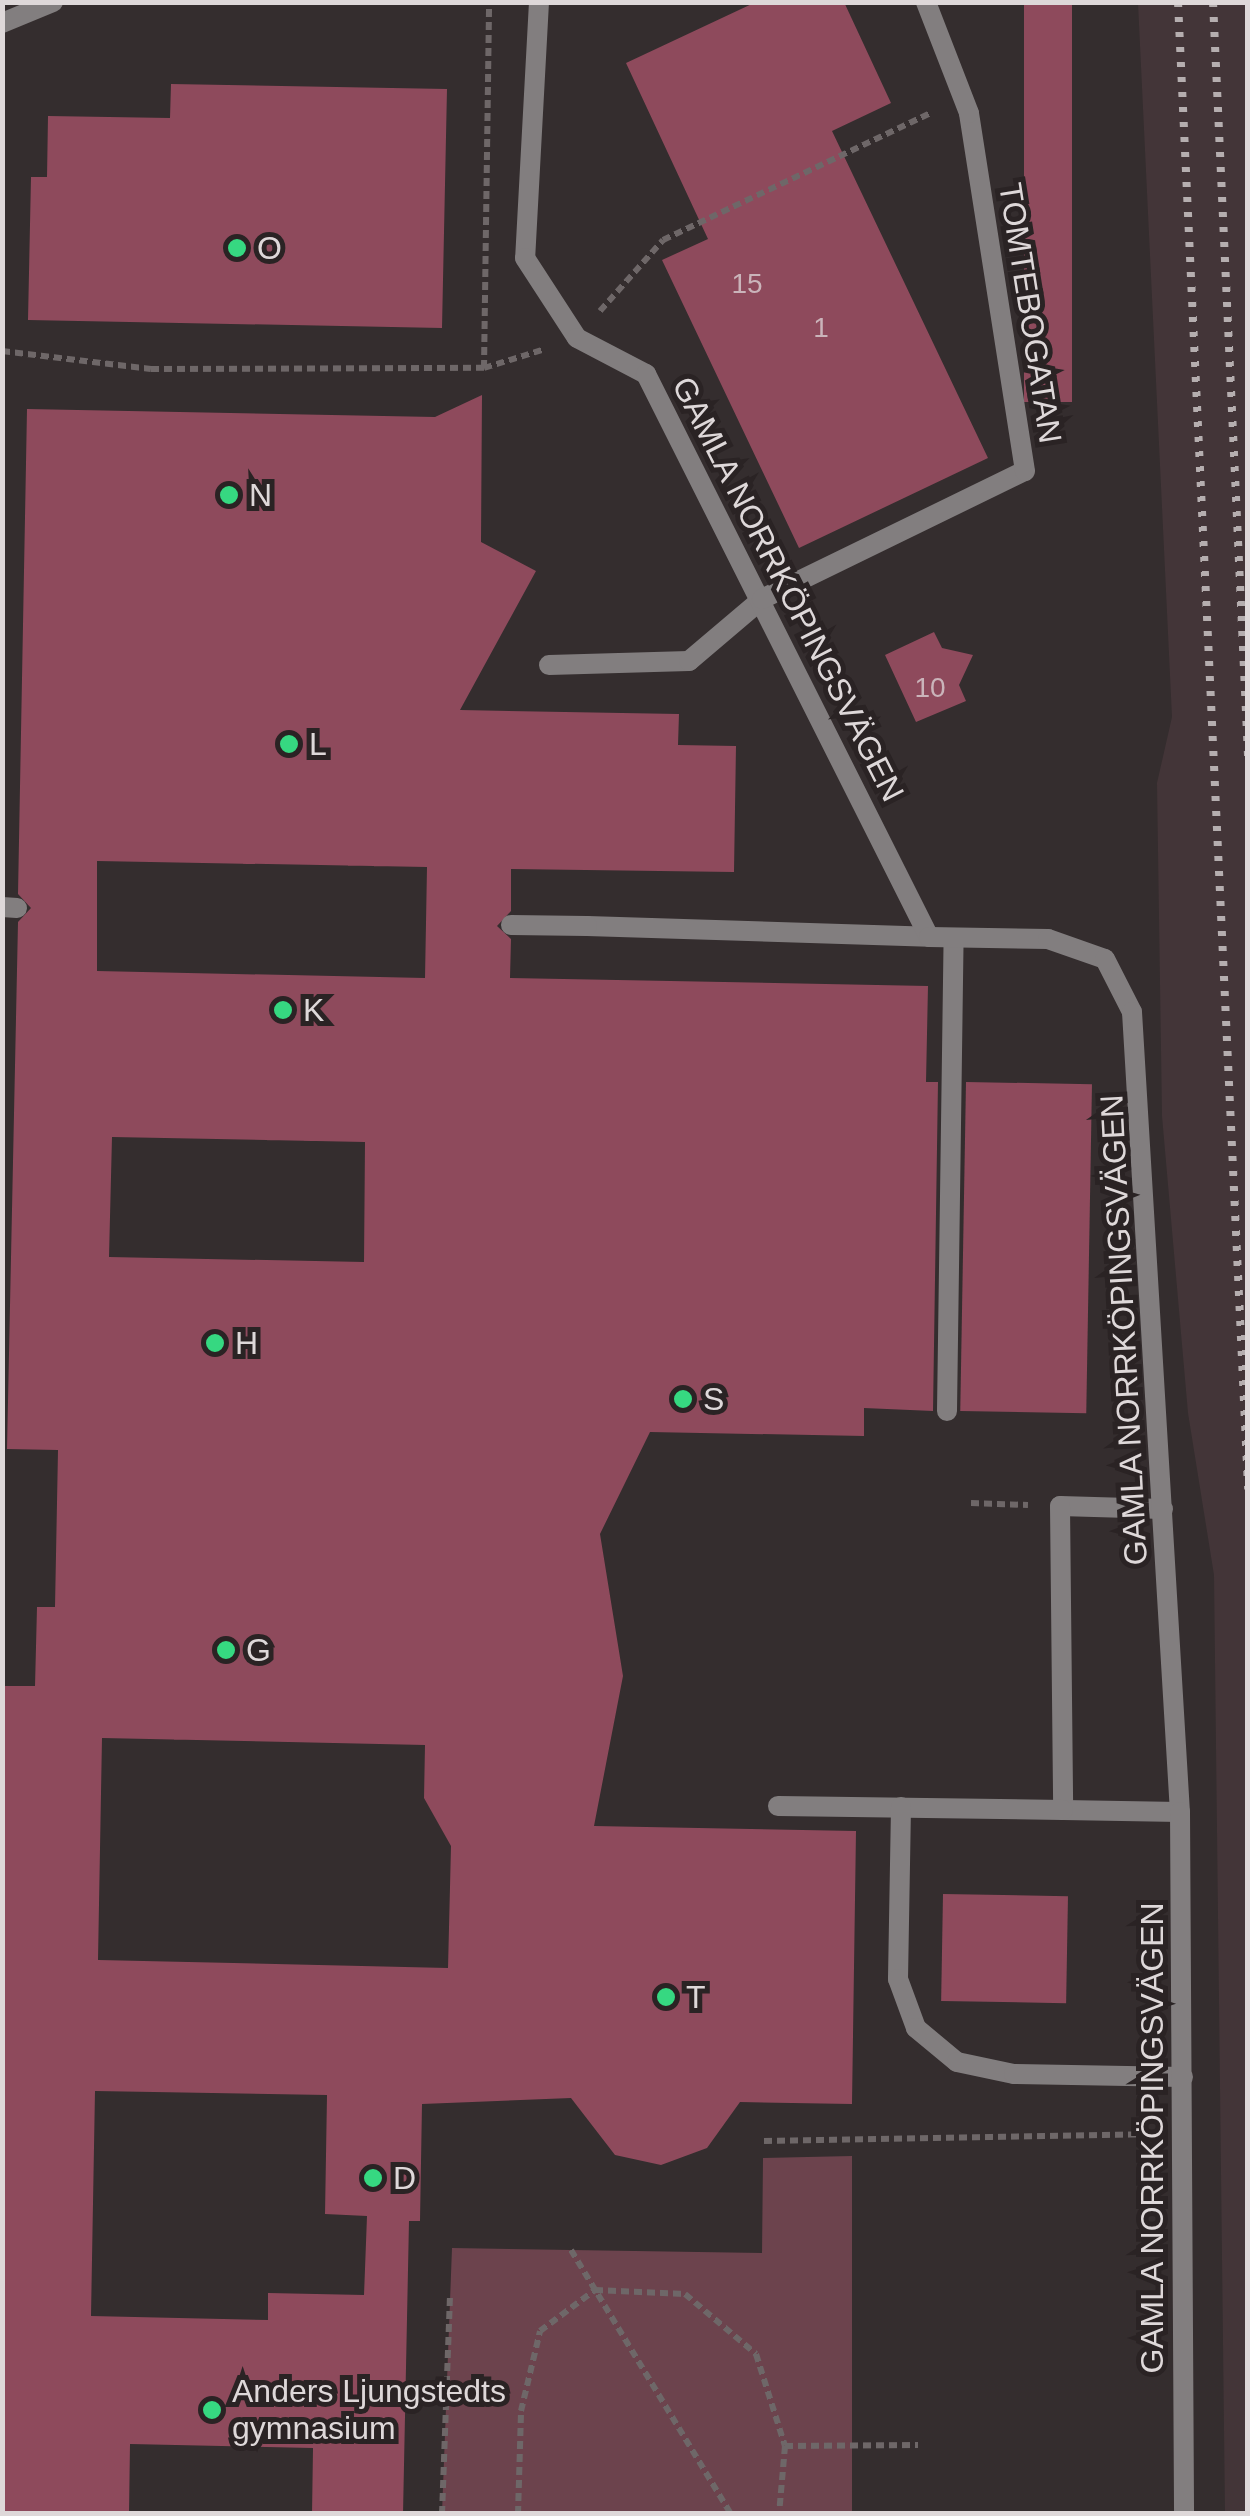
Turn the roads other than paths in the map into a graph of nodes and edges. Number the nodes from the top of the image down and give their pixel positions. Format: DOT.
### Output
graph roads {
  1 [pos="6,2"];
  2 [pos="53,2"];
  3 [pos="539,2"];
  4 [pos="926,2"];
  5 [pos="2,23"];
  6 [pos="762,598"];
  7 [pos="549,666"];
  8 [pos="511,925"];
  9 [pos="929,937"];
  10 [pos="954,938"];
  11 [pos="947,1410"];
  12 [pos="1163,1509"];
  13 [pos="778,1806"];
  14 [pos="901,1807"];
  15 [pos="1063,1810"];
  16 [pos="1180,1812"];
  17 [pos="1183,2077"];
  18 [pos="1184,2514"];
  1 -- 5 [label="street"];
  2 -- 5 [label="street"];
  3 -- 6 [label="street, GAMLA NORRKÖPINGSVÄGEN"];
  4 -- 6 [label="street, TOMTEBOGATAN"];
  6 -- 7 [label="street"];
  6 -- 9 [label="street, GAMLA NORRKÖPINGSVÄGEN"];
  8 -- 9 [label="street"];
  9 -- 10 [label="street, GAMLA NORRKÖPINGSVÄGEN"];
  10 -- 11 [label="street"];
  10 -- 12 [label="street, GAMLA NORRKÖPINGSVÄGEN"];
  12 -- 15 [label="street"];
  12 -- 16 [label="street, GAMLA NORRKÖPINGSVÄGEN"];
  13 -- 14 [label="street"];
  14 -- 15 [label="street"];
  14 -- 17 [label="street"];
  15 -- 16 [label="street"];
  16 -- 17 [label="street, GAMLA NORRKÖPINGSVÄGEN"];
  17 -- 18 [label="street, GAMLA NORRKÖPINGSVÄGEN"];
}
